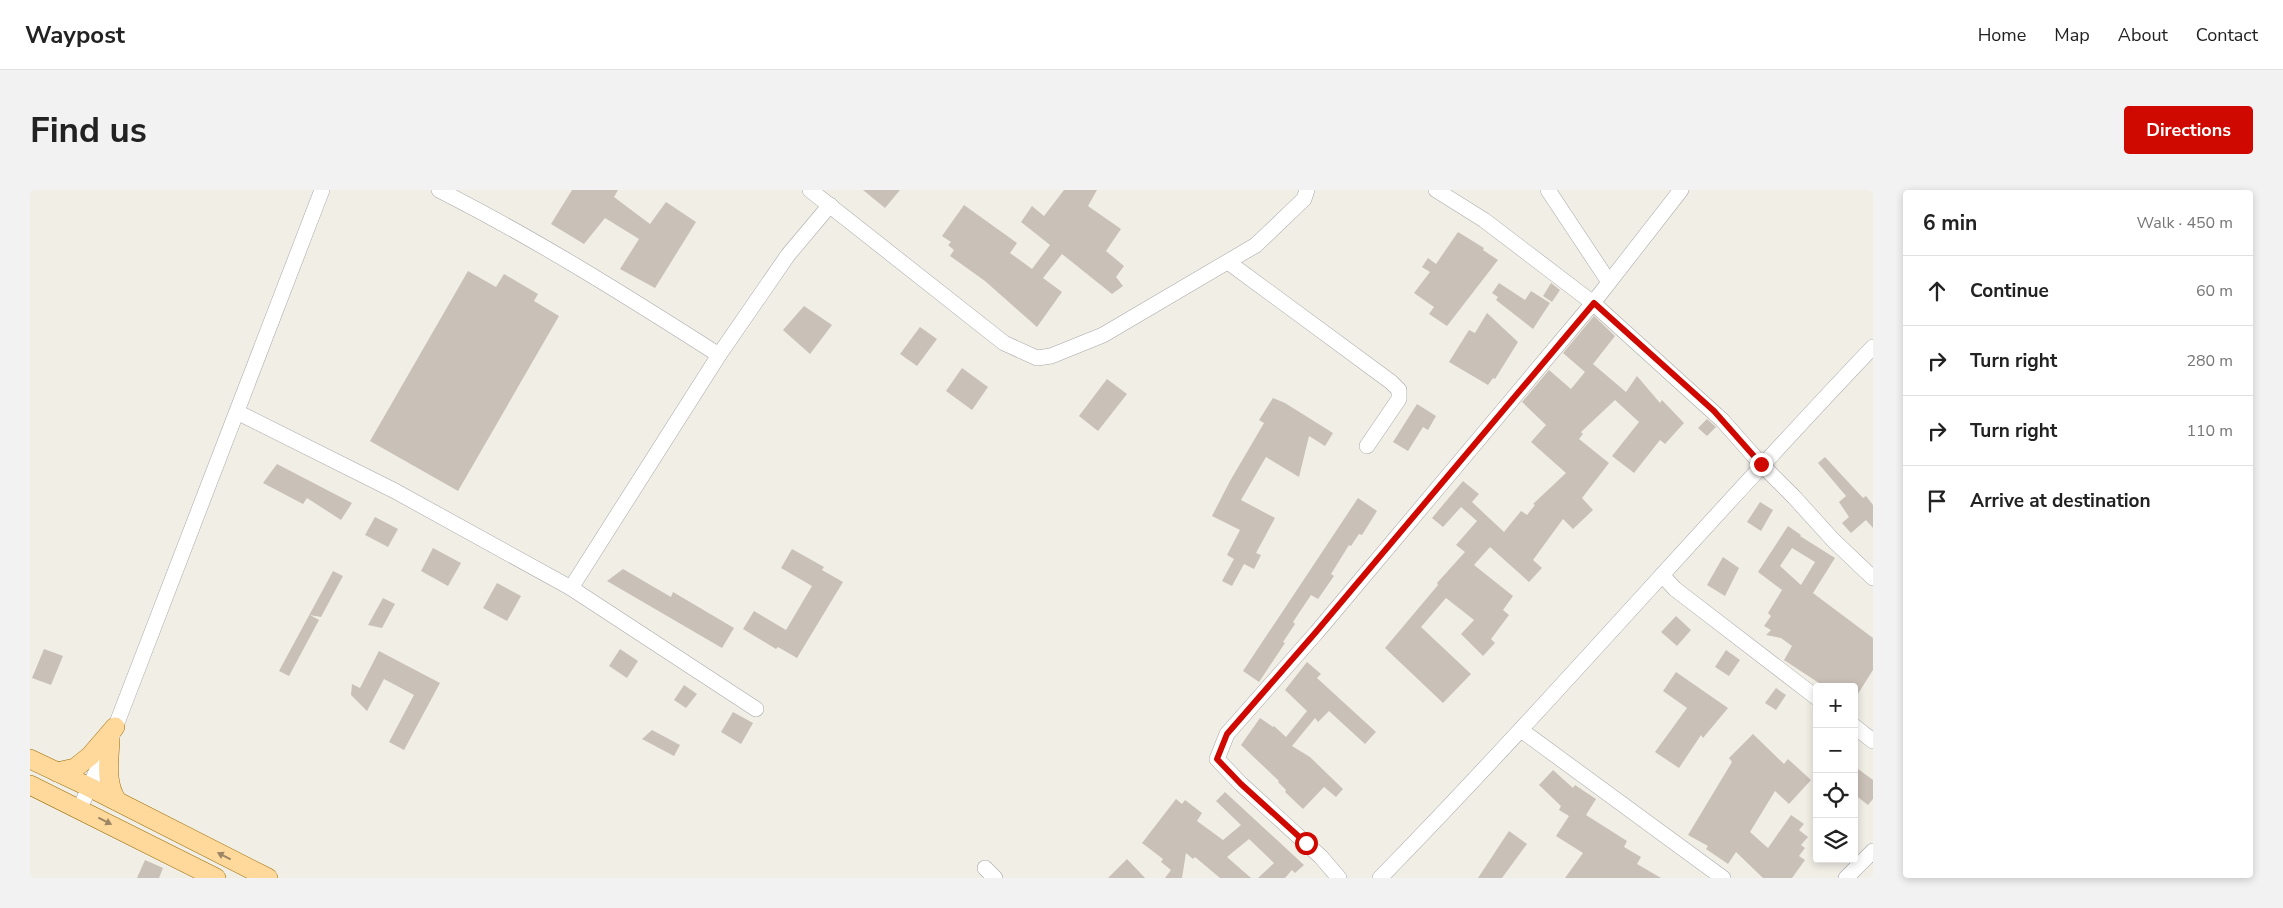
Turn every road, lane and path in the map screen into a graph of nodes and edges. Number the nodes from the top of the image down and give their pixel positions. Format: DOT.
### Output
graph roads {
  1 [pos="322,190"];
  2 [pos="440,190"];
  3 [pos="810,190"];
  4 [pos="1307,190"];
  5 [pos="1436,190"];
  6 [pos="1548,190"];
  7 [pos="1681,190"];
  8 [pos="830,206"];
  9 [pos="1228,262"];
  10 [pos="1609,282"];
  11 [pos="1594,303"];
  12 [pos="1873,347"];
  13 [pos="719,355"];
  14 [pos="237,412"];
  15 [pos="1367,446"];
  16 [pos="1761,464"];
  17 [pos="1662,575"];
  18 [pos="1873,578"];
  19 [pos="571,588"];
  20 [pos="1813,695"];
  21 [pos="756,709"];
  22 [pos="1857,728"];
  23 [pos="1521,730"];
  24 [pos="112,734"];
  25 [pos="1873,741"];
  26 [pos="30,759"];
  27 [pos="57,772"];
  28 [pos="30,785"];
  29 [pos="89,787"];
  30 [pos="117,801"];
  31 [pos="80,808"];
  32 [pos="1873,852"];
  33 [pos="1329,875"];
  34 [pos="216,878"];
  35 [pos="268,878"];
  36 [pos="1380,878"];
  37 [pos="1723,878"];
  38 [pos="1846,878"];
  1 -- 14 [label="street"];
  2 -- 13 [label="street"];
  3 -- 8 [label="street"];
  4 -- 9 [label="street"];
  5 -- 11 [label="street"];
  6 -- 10 [label="street"];
  7 -- 10 [label="street"];
  8 -- 9 [label="street"];
  8 -- 13 [label="street"];
  9 -- 15 [label="street"];
  10 -- 11 [label="street"];
  11 -- 16 [label="street"];
  11 -- 33 [label="street"];
  12 -- 16 [label="street"];
  13 -- 19 [label="street"];
  14 -- 19 [label="street"];
  14 -- 24 [label="street"];
  16 -- 17 [label="street"];
  16 -- 18 [label="street"];
  17 -- 20 [label="street"];
  17 -- 23 [label="street"];
  19 -- 21 [label="street"];
  22 -- 25 [label="street"];
  23 -- 36 [label="street"];
  23 -- 37 [label="street"];
  24 -- 27 [label="main road"];
  24 -- 29 [label="street"];
  24 -- 30 [label="main road"];
  26 -- 27 [label="main road"];
  27 -- 29 [label="main road"];
  28 -- 31 [label="main road"];
  29 -- 30 [label="main road"];
  29 -- 31 [label="street"];
  35 -- 30 [label="main road, one-way"];
  31 -- 34 [label="main road, one-way"];
  32 -- 38 [label="street"];
}
